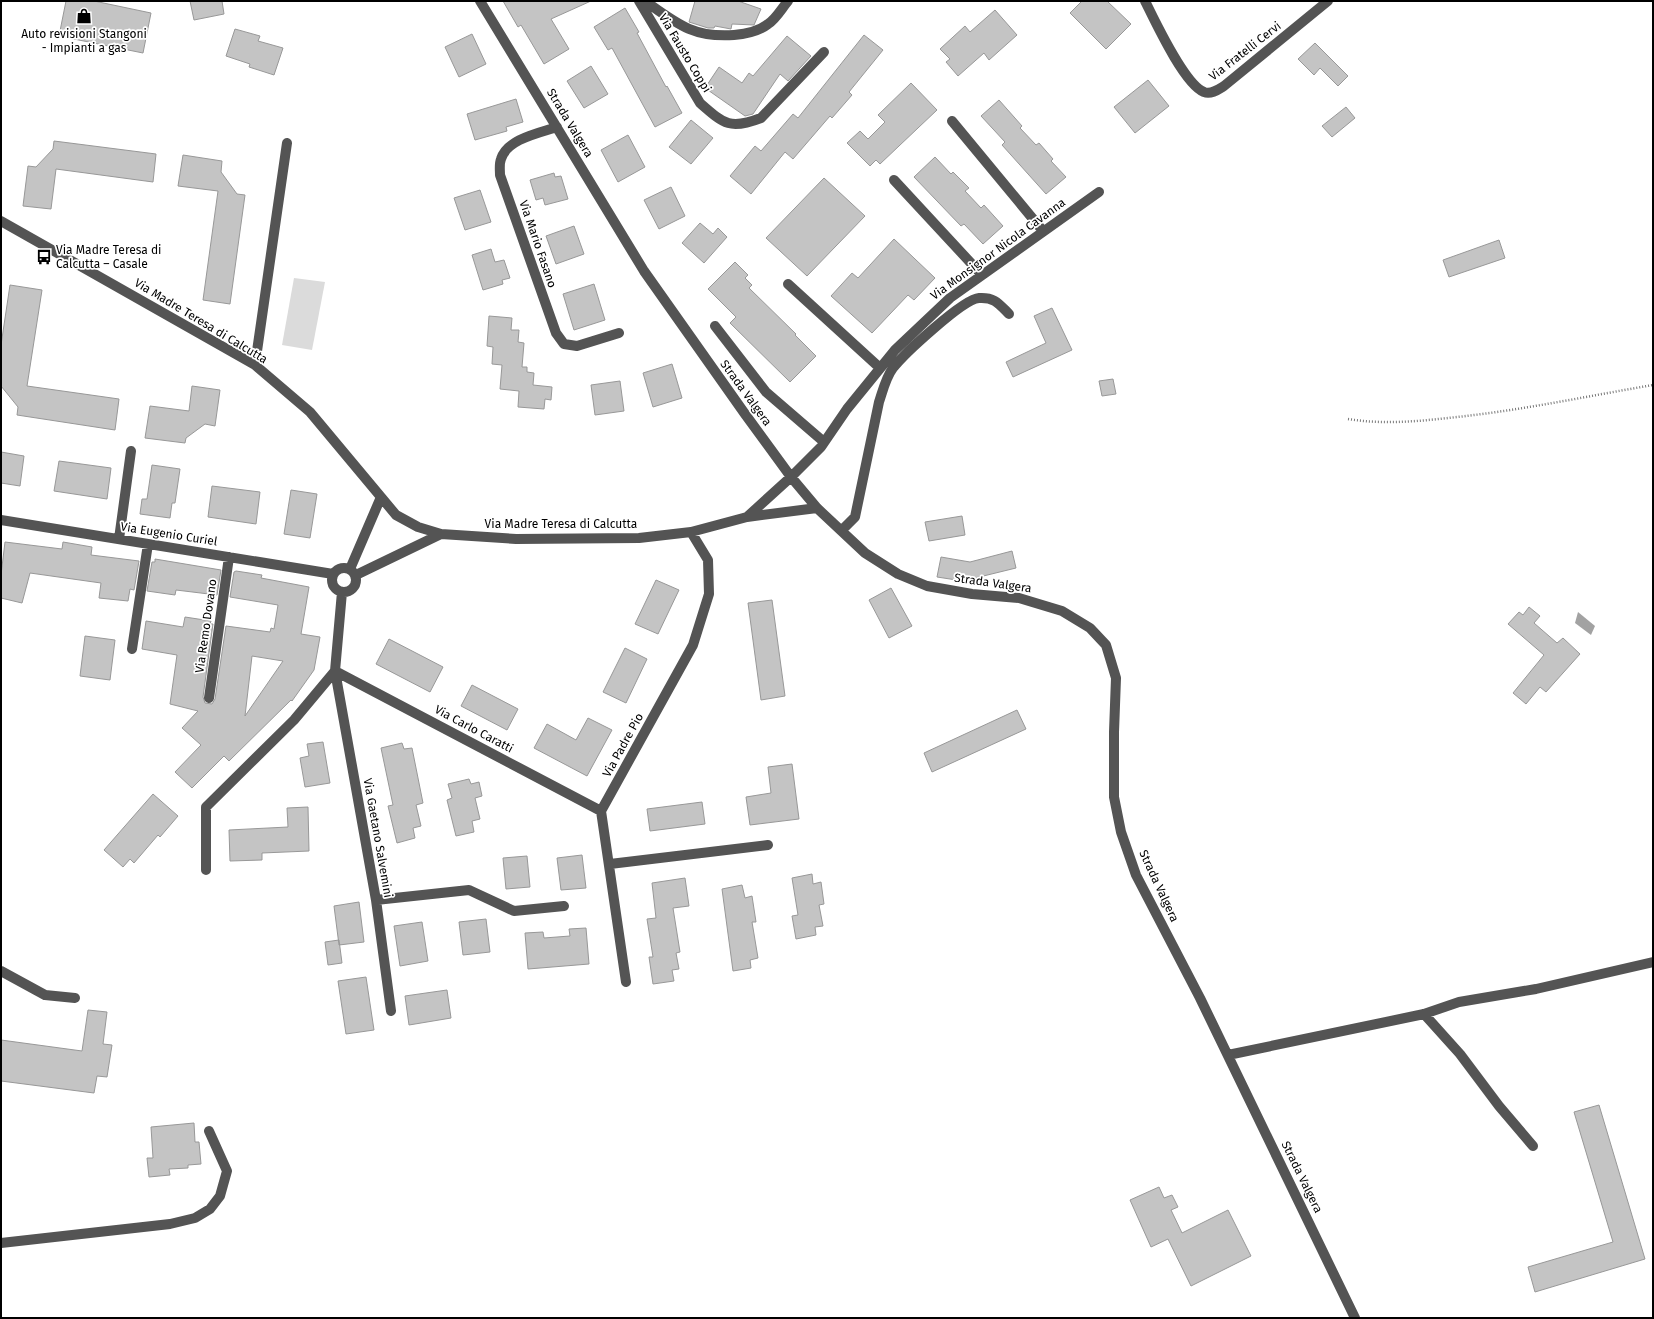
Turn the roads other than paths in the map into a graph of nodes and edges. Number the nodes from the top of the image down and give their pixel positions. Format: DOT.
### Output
graph roads {
  1 [pos="480,1"];
  2 [pos="639,1"];
  3 [pos="645,1"];
  4 [pos="788,1"];
  5 [pos="1145,1"];
  6 [pos="1328,1"];
  7 [pos="824,52"];
  8 [pos="952,122"];
  9 [pos="557,127"];
  10 [pos="287,143"];
  11 [pos="894,180"];
  12 [pos="1099,192"];
  13 [pos="1,221"];
  14 [pos="1043,232"];
  15 [pos="982,275"];
  16 [pos="788,284"];
  17 [pos="1010,314"];
  18 [pos="715,326"];
  19 [pos="619,334"];
  20 [pos="255,365"];
  21 [pos="880,368"];
  22 [pos="824,442"];
  23 [pos="131,451"];
  24 [pos="791,477"];
  25 [pos="381,497"];
  26 [pos="817,508"];
  27 [pos="747,517"];
  28 [pos="1,520"];
  29 [pos="842,530"];
  30 [pos="691,532"];
  31 [pos="441,534"];
  32 [pos="120,539"];
  33 [pos="148,544"];
  34 [pos="229,557"];
  35 [pos="353,572"];
  36 [pos="333,574"];
  37 [pos="342,592"];
  38 [pos="132,649"];
  39 [pos="335,671"];
  40 [pos="209,698"];
  41 [pos="601,811"];
  42 [pos="768,845"];
  43 [pos="610,864"];
  44 [pos="206,870"];
  45 [pos="376,900"];
  46 [pos="564,906"];
  47 [pos="1653,962"];
  48 [pos="1,971"];
  49 [pos="626,982"];
  50 [pos="75,998"];
  51 [pos="391,1011"];
  52 [pos="1424,1014"];
  53 [pos="1228,1055"];
  54 [pos="209,1131"];
  55 [pos="1533,1146"];
  56 [pos="1,1243"];
  57 [pos="1355,1318"];
  1 -- 9 [label="street, Strada Valgera"];
  2 -- 7 [label="street, Via Fausto Coppi"];
  3 -- 4 [label="street"];
  5 -- 6 [label="street, Via Fratelli Cervi"];
  8 -- 14 [label="street"];
  9 -- 19 [label="street, Via Mario Fasano"];
  9 -- 24 [label="street, Strada Valgera"];
  10 -- 20 [label="street"];
  11 -- 15 [label="street"];
  12 -- 14 [label="street, Via Monsignor Nicola Cavanna"];
  13 -- 20 [label="street, Via Madre Teresa di Calcutta"];
  14 -- 15 [label="street, Via Monsignor Nicola Cavanna"];
  15 -- 21 [label="street, Via Monsignor Nicola Cavanna"];
  16 -- 21 [label="street"];
  17 -- 29 [label="street"];
  18 -- 22 [label="street"];
  20 -- 25 [label="street, Via Madre Teresa di Calcutta"];
  21 -- 22 [label="street, Via Monsignor Nicola Cavanna"];
  22 -- 24 [label="street, Via Monsignor Nicola Cavanna"];
  23 -- 32 [label="street"];
  24 -- 26 [label="street, Strada Valgera"];
  24 -- 27 [label="street, Via Madre Teresa di Calcutta"];
  25 -- 31 [label="street, Via Madre Teresa di Calcutta"];
  25 -- 35 [label="street"];
  26 -- 27 [label="street, Via Madre Teresa di Calcutta"];
  26 -- 29 [label="street, Strada Valgera"];
  27 -- 30 [label="street, Via Madre Teresa di Calcutta"];
  28 -- 32 [label="street, Via Eugenio Curiel"];
  29 -- 53 [label="street, Strada Valgera"];
  30 -- 31 [label="street, Via Madre Teresa di Calcutta"];
  30 -- 41 [label="street, Via Padre Pio"];
  31 -- 35 [label="street"];
  32 -- 33 [label="street, Via Eugenio Curiel"];
  33 -- 34 [label="street, Via Eugenio Curiel"];
  33 -- 38 [label="street"];
  34 -- 36 [label="street, Via Eugenio Curiel"];
  34 -- 40 [label="street, Via Remo Dovano"];
  35 -- 36 [label="street"];
  35 -- 37 [label="street"];
  36 -- 37 [label="street"];
  37 -- 39 [label="street"];
  39 -- 41 [label="street, Via Carlo Caratti"];
  39 -- 44 [label="street"];
  39 -- 45 [label="street, Via Gaetano Salvemini"];
  41 -- 43 [label="street"];
  42 -- 43 [label="street"];
  43 -- 49 [label="street"];
  45 -- 46 [label="street"];
  45 -- 51 [label="street, Via Gaetano Salvemini"];
  47 -- 52 [label="street"];
  48 -- 50 [label="street"];
  52 -- 53 [label="street"];
  52 -- 55 [label="street"];
  53 -- 57 [label="street, Strada Valgera"];
  54 -- 56 [label="street"];
}
